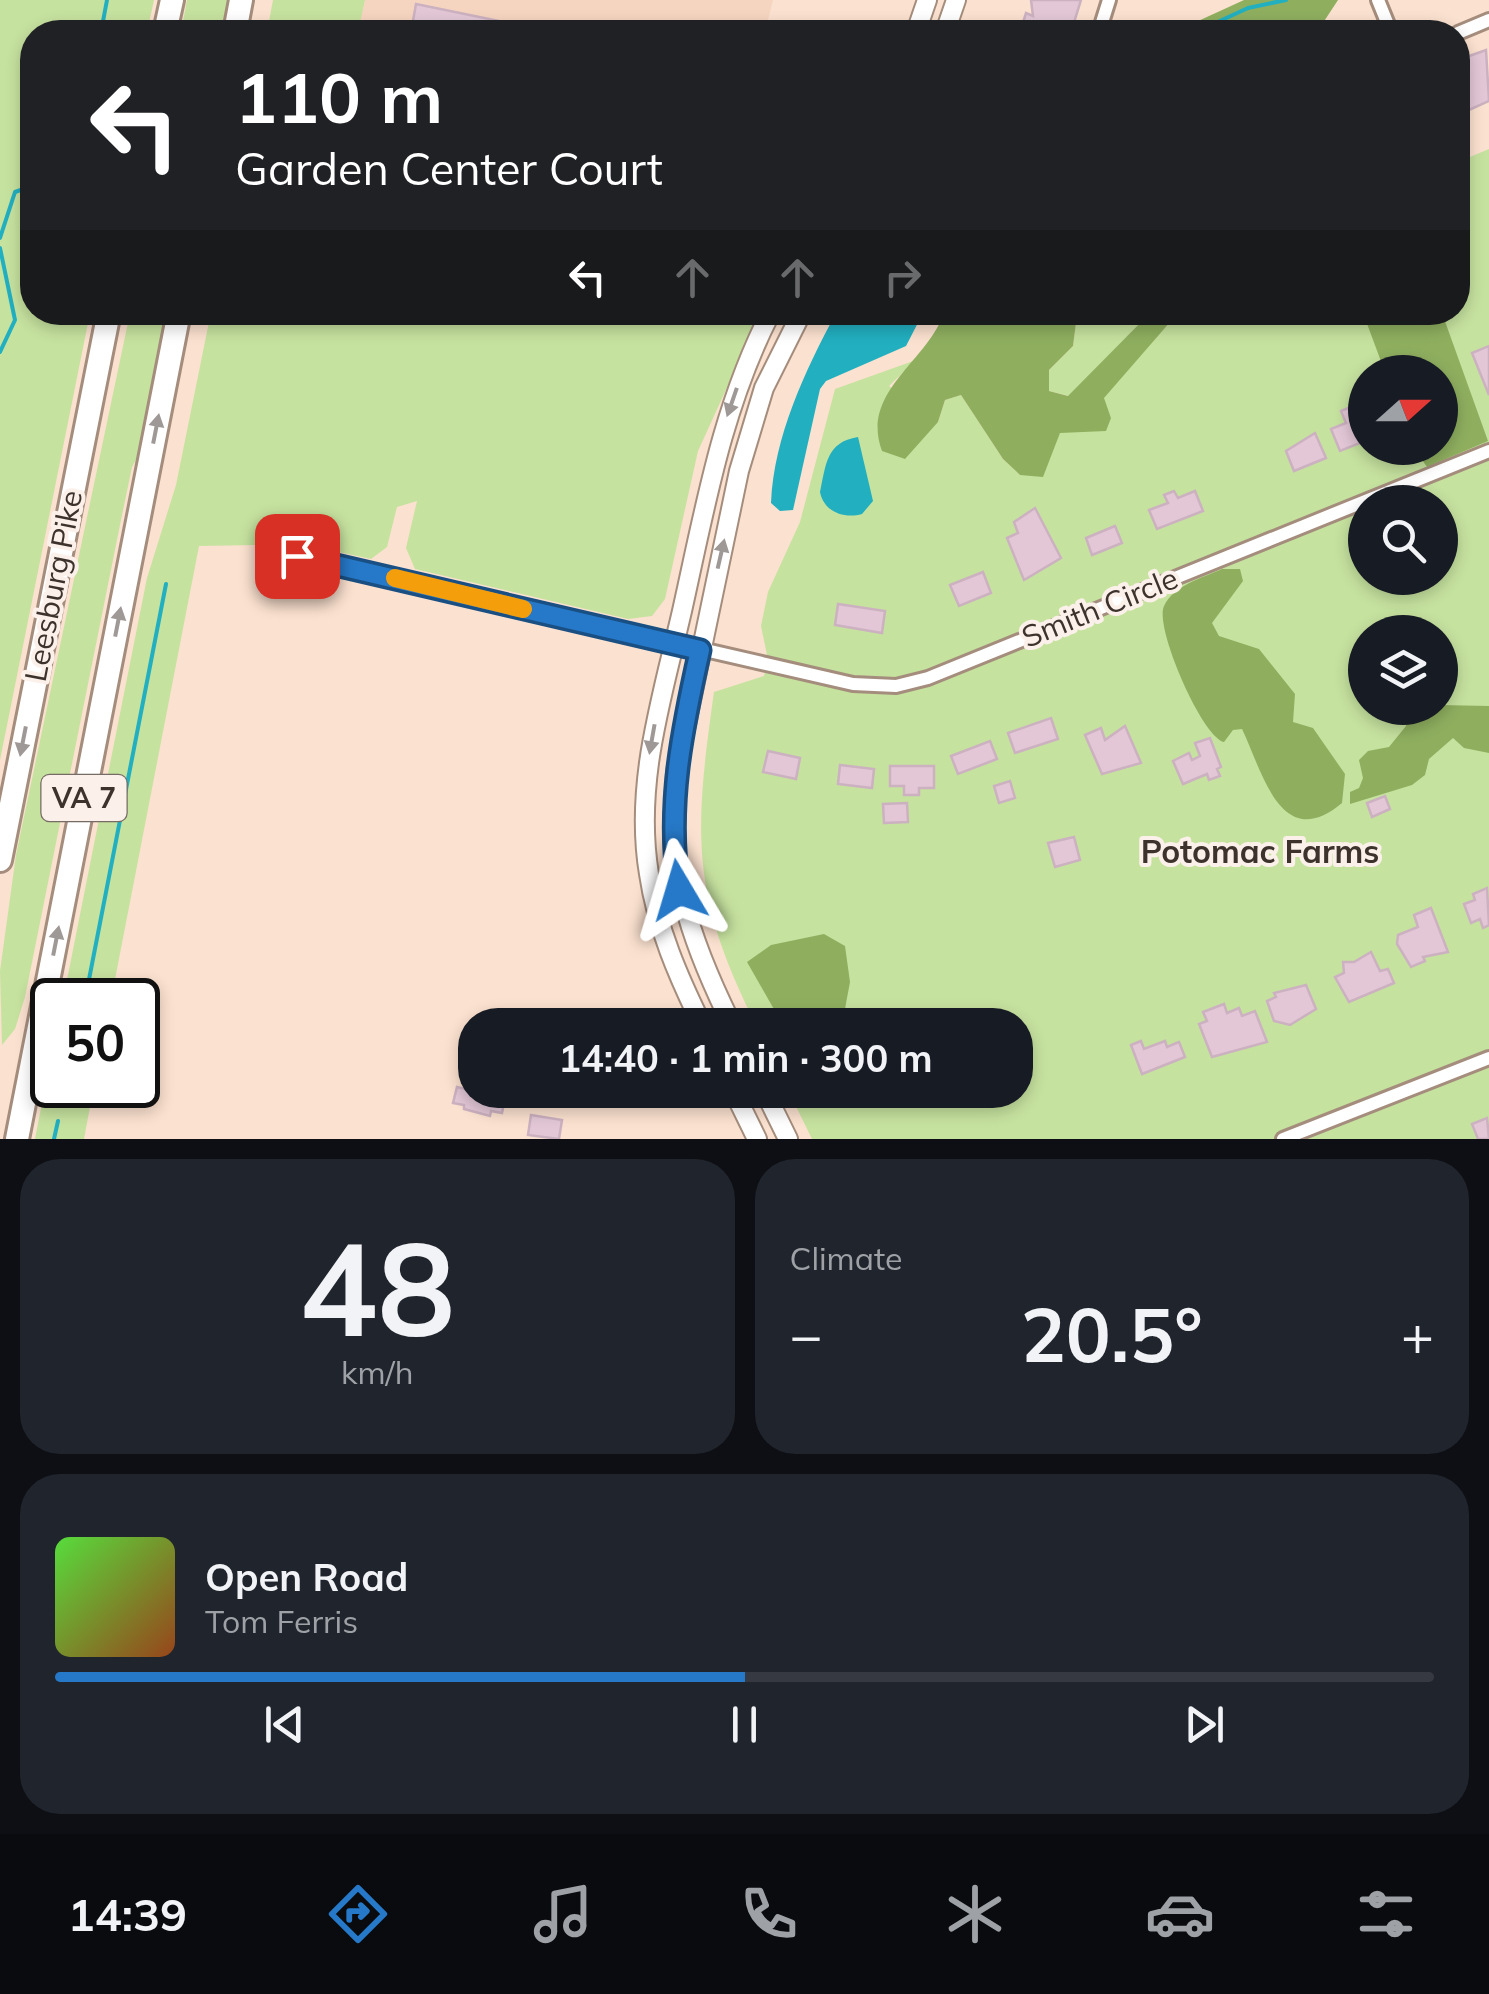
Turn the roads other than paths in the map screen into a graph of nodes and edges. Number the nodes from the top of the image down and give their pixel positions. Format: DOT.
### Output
graph roads {
  1 [pos="106,325"];
  2 [pos="176,325"];
  3 [pos="766,325"];
  4 [pos="796,325"];
  5 [pos="1489,451"];
  6 [pos="297,556"];
  7 [pos="674,644"];
  8 [pos="700,650"];
  9 [pos="0,860"];
  10 [pos="695,1008"];
  11 [pos="724,1008"];
  12 [pos="1489,1058"];
  13 [pos="743,1108"];
  14 [pos="773,1108"];
  15 [pos="17,1139"];
  16 [pos="758,1139"];
  17 [pos="788,1139"];
  18 [pos="1283,1139"];
  1 -- 9 [label="highway, Leesburg Pike / VA 7, one-way"];
  15 -- 2 [label="highway, VA 7, one-way"];
  3 -- 7 [label="main road, one-way"];
  8 -- 4 [label="main road, one-way"];
  5 -- 8 [label="street, Smith Circle"];
  6 -- 7 [label="street, Smith Circle"];
  7 -- 8 [label="street, Smith Circle"];
  7 -- 10 [label="main road, one-way"];
  8 -- 11 [label="main road"];
  12 -- 18 [label="street"];
  13 -- 16 [label="main road"];
  14 -- 17 [label="main road"];
}
